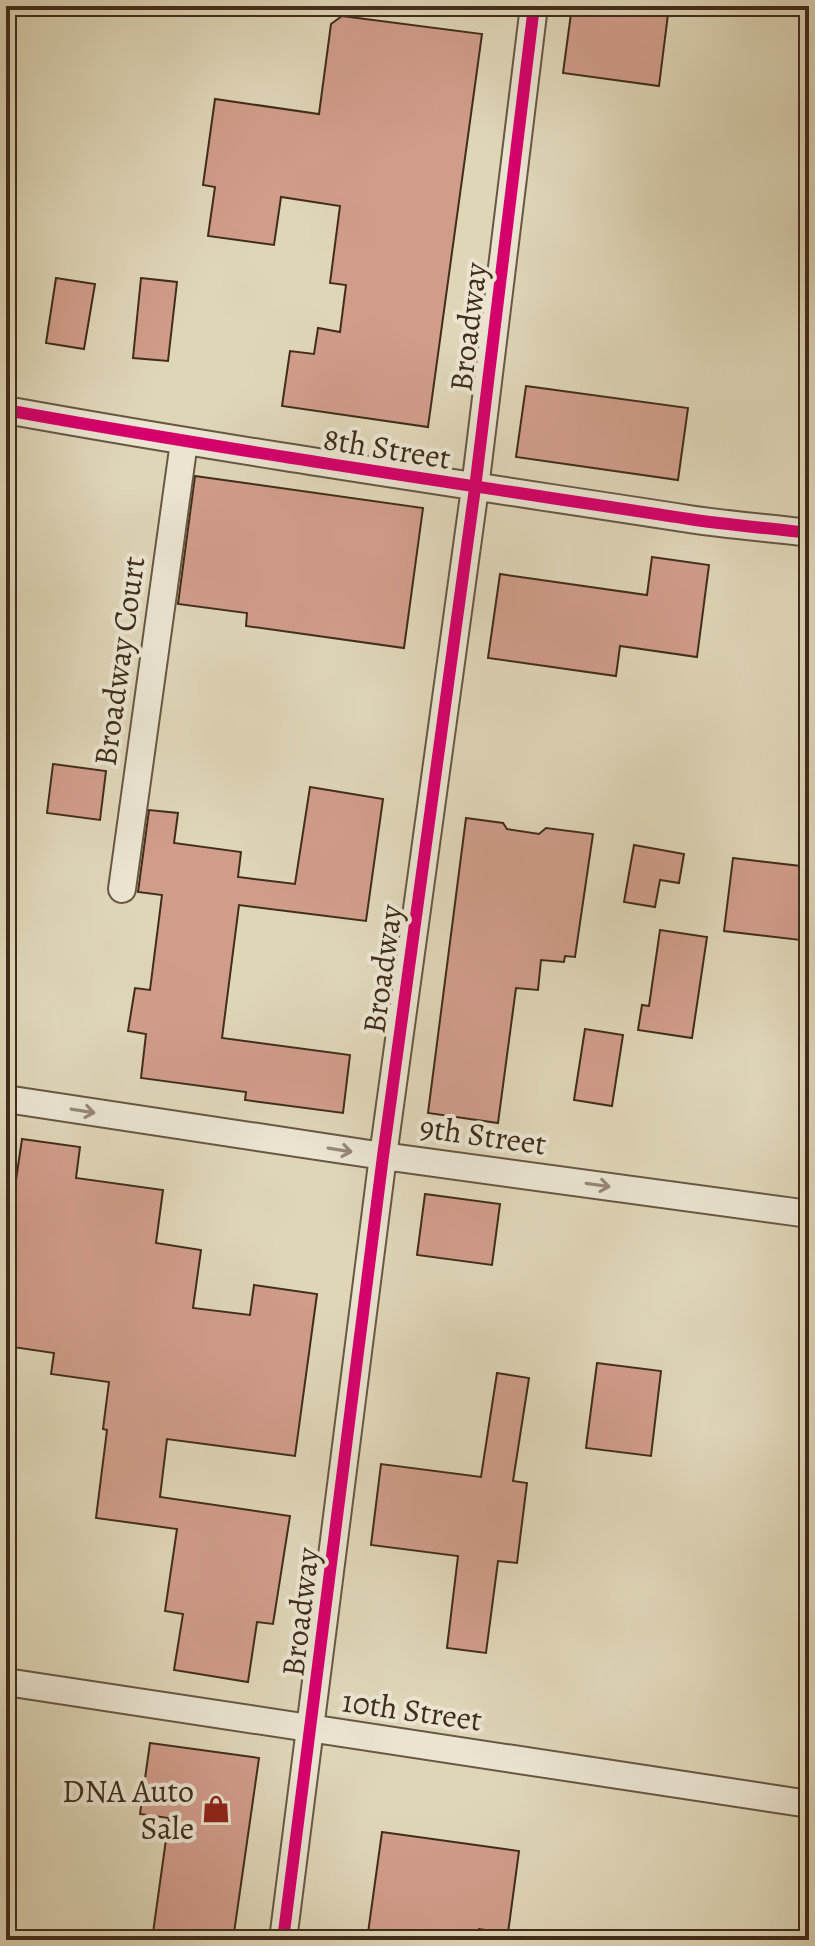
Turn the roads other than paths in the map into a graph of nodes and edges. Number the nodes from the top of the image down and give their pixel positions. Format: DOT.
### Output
graph roads {
  1 [pos="534,6"];
  2 [pos="6,410"];
  3 [pos="184,442"];
  4 [pos="475,488"];
  5 [pos="809,533"];
  6 [pos="122,889"];
  7 [pos="6,1099"];
  8 [pos="383,1156"];
  9 [pos="809,1214"];
  10 [pos="6,1682"];
  11 [pos="311,1729"];
  12 [pos="809,1804"];
  13 [pos="283,1940"];
  1 -- 4 [label="street, Broadway"];
  2 -- 3 [label="street, 8th Street"];
  3 -- 4 [label="street, 8th Street"];
  3 -- 6 [label="street, Broadway Court"];
  4 -- 5 [label="street, 8th Street"];
  4 -- 8 [label="street, Broadway"];
  7 -- 8 [label="street, 9th Street, one-way"];
  8 -- 9 [label="street, 9th Street, one-way"];
  8 -- 11 [label="street, Broadway"];
  10 -- 11 [label="street, 10th Street"];
  11 -- 12 [label="street, 10th Street"];
  11 -- 13 [label="street, Broadway"];
}
